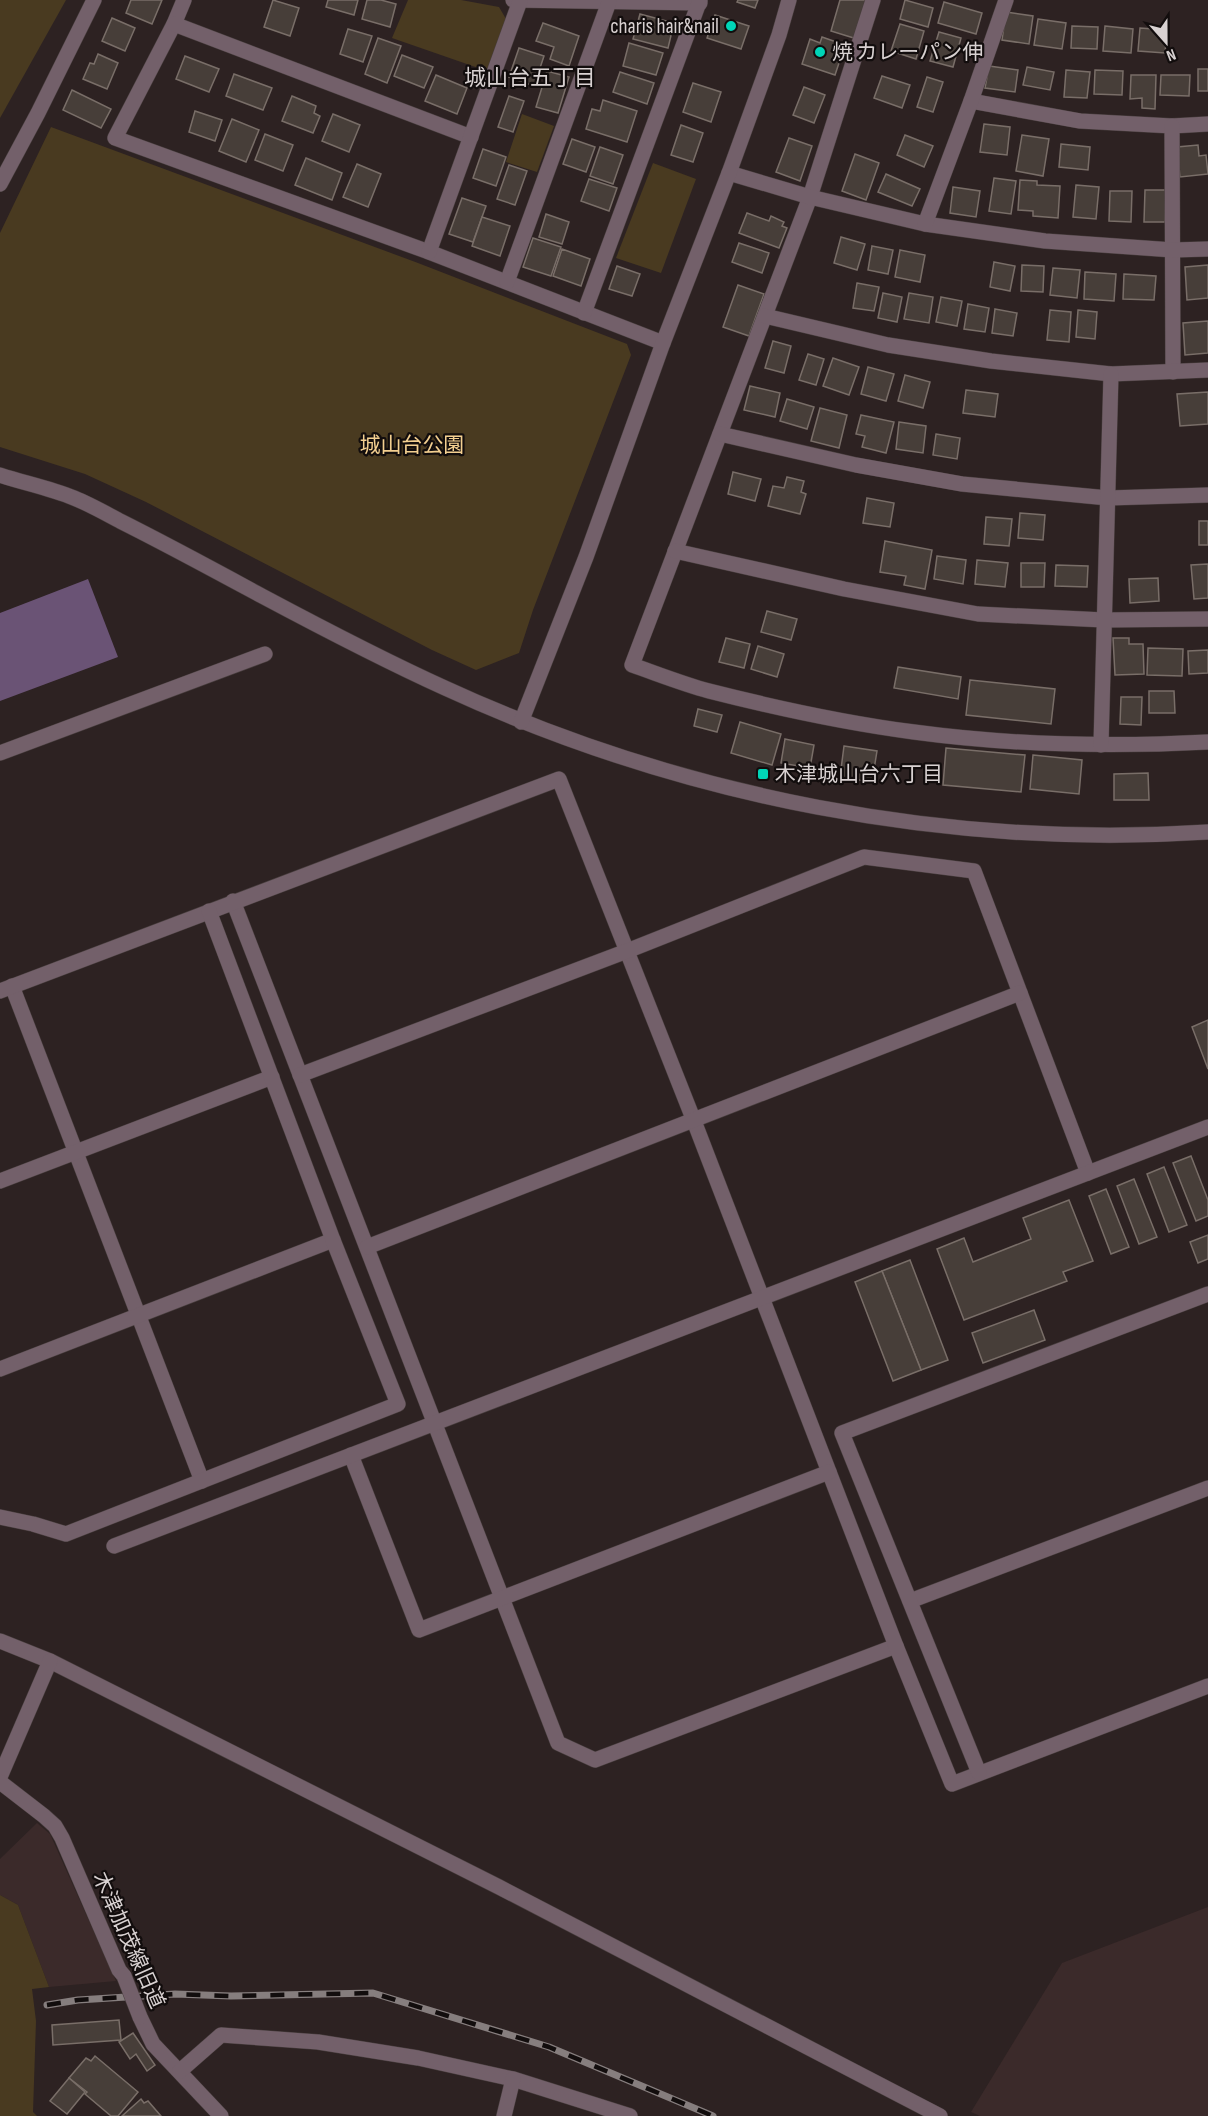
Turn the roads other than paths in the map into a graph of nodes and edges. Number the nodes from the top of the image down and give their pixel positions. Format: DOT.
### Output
graph roads {
  1 [pos="94,0"];
  2 [pos="184,0"];
  3 [pos="789,0"];
  4 [pos="873,0"];
  5 [pos="1006,0"];
  6 [pos="517,1"];
  7 [pos="609,2"];
  8 [pos="700,2"];
  9 [pos="174,24"];
  10 [pos="971,102"];
  11 [pos="1208,124"];
  12 [pos="1172,126"];
  13 [pos="471,137"];
  14 [pos="729,172"];
  15 [pos="0,184"];
  16 [pos="810,197"];
  17 [pos="925,224"];
  18 [pos="1208,249"];
  19 [pos="1173,250"];
  20 [pos="429,252"];
  21 [pos="507,282"];
  22 [pos="584,313"];
  23 [pos="765,316"];
  24 [pos="663,343"];
  25 [pos="1208,370"];
  26 [pos="1173,372"];
  27 [pos="1111,374"];
  28 [pos="720,434"];
  29 [pos="0,475"];
  30 [pos="1208,495"];
  31 [pos="1107,498"];
  32 [pos="675,551"];
  33 [pos="1208,619"];
  34 [pos="1104,620"];
  35 [pos="266,654"];
  36 [pos="522,722"];
  37 [pos="1208,742"];
  38 [pos="1101,745"];
  39 [pos="0,753"];
  40 [pos="1208,832"];
  41 [pos="233,902"];
  42 [pos="209,911"];
  43 [pos="627,951"];
  44 [pos="6,989"];
  45 [pos="1020,993"];
  46 [pos="300,1075"];
  47 [pos="272,1077"];
  48 [pos="694,1121"];
  49 [pos="1208,1127"];
  50 [pos="76,1152"];
  51 [pos="1088,1173"];
  52 [pos="0,1181"];
  53 [pos="333,1240"];
  54 [pos="367,1247"];
  55 [pos="1208,1294"];
  56 [pos="762,1298"];
  57 [pos="139,1316"];
  58 [pos="0,1369"];
  59 [pos="434,1423"];
  60 [pos="351,1455"];
  61 [pos="829,1472"];
  62 [pos="202,1481"];
  63 [pos="1208,1488"];
  64 [pos="0,1517"];
  65 [pos="114,1546"];
  66 [pos="502,1599"];
  67 [pos="910,1601"];
  68 [pos="0,1641"];
  69 [pos="896,1646"];
  70 [pos="50,1661"];
  71 [pos="1208,1686"];
  72 [pos="979,1773"];
  73 [pos="0,1777"];
  74 [pos="0,1782"];
  75 [pos="180,2071"];
  76 [pos="513,2079"];
  77 [pos="221,2116"];
  78 [pos="504,2116"];
  79 [pos="630,2116"];
  80 [pos="940,2116"];
  1 -- 15 [label="street"];
  2 -- 9 [label="street"];
  3 -- 14 [label="street"];
  4 -- 16 [label="street"];
  5 -- 10 [label="street"];
  6 -- 7 [label="street"];
  6 -- 13 [label="street"];
  7 -- 8 [label="street"];
  7 -- 21 [label="street"];
  8 -- 22 [label="street"];
  9 -- 13 [label="street"];
  9 -- 20 [label="street"];
  10 -- 12 [label="street"];
  10 -- 17 [label="street"];
  11 -- 12 [label="street"];
  12 -- 19 [label="street"];
  13 -- 20 [label="street"];
  14 -- 16 [label="street"];
  14 -- 24 [label="street"];
  16 -- 17 [label="street"];
  16 -- 23 [label="street"];
  17 -- 19 [label="street"];
  18 -- 19 [label="street"];
  19 -- 26 [label="street"];
  20 -- 21 [label="street"];
  21 -- 22 [label="street"];
  22 -- 24 [label="street"];
  23 -- 27 [label="street"];
  23 -- 28 [label="street"];
  24 -- 36 [label="street"];
  25 -- 26 [label="street"];
  26 -- 27 [label="street"];
  27 -- 31 [label="street"];
  28 -- 31 [label="street"];
  28 -- 32 [label="street"];
  29 -- 36 [label="street"];
  30 -- 31 [label="street"];
  31 -- 34 [label="street"];
  32 -- 34 [label="street"];
  32 -- 38 [label="street"];
  33 -- 34 [label="street"];
  34 -- 38 [label="street"];
  35 -- 39 [label="street"];
  36 -- 40 [label="street"];
  37 -- 38 [label="street"];
  41 -- 42 [label="street"];
  41 -- 43 [label="street"];
  41 -- 46 [label="street"];
  42 -- 44 [label="street"];
  42 -- 47 [label="street"];
  43 -- 45 [label="street"];
  43 -- 46 [label="street"];
  43 -- 48 [label="street"];
  44 -- 50 [label="street"];
  45 -- 48 [label="street"];
  45 -- 51 [label="street"];
  46 -- 54 [label="street"];
  47 -- 50 [label="street"];
  47 -- 53 [label="street"];
  48 -- 54 [label="street"];
  48 -- 56 [label="street"];
  49 -- 51 [label="street"];
  50 -- 52 [label="street"];
  50 -- 57 [label="street"];
  51 -- 56 [label="street"];
  53 -- 57 [label="street"];
  53 -- 62 [label="street"];
  54 -- 59 [label="street"];
  55 -- 67 [label="street"];
  56 -- 59 [label="street"];
  56 -- 61 [label="street"];
  57 -- 58 [label="street"];
  57 -- 62 [label="street"];
  59 -- 60 [label="street"];
  59 -- 66 [label="street"];
  60 -- 65 [label="street"];
  60 -- 66 [label="street"];
  61 -- 66 [label="street"];
  61 -- 69 [label="street"];
  62 -- 64 [label="street"];
  63 -- 67 [label="street"];
  66 -- 69 [label="street"];
  67 -- 72 [label="street"];
  68 -- 70 [label="street"];
  69 -- 72 [label="street"];
  70 -- 73 [label="street"];
  70 -- 80 [label="street"];
  71 -- 72 [label="street"];
  74 -- 75 [label="street, 木津加茂線旧道, bridge"];
  75 -- 76 [label="street"];
  75 -- 77 [label="street, 木津加茂線旧道"];
  76 -- 78 [label="street"];
  76 -- 79 [label="street"];
}
